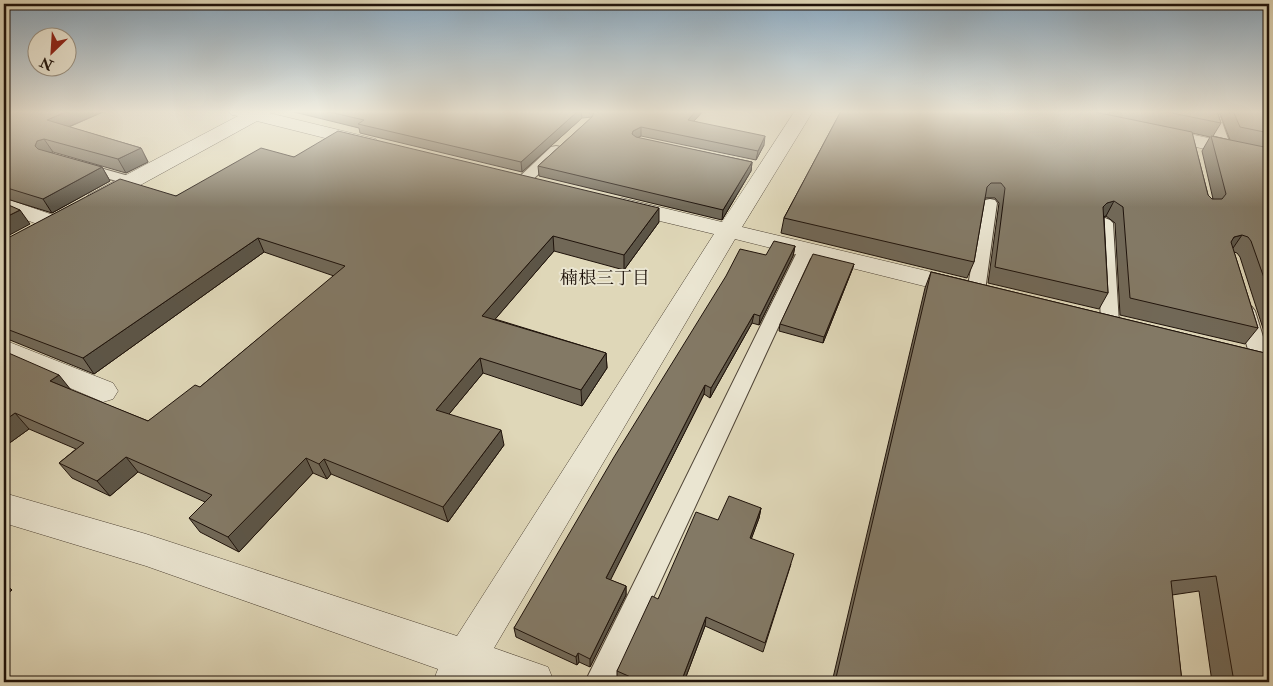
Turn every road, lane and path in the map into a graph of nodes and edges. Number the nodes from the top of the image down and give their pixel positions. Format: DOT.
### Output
graph roads {
  1 [pos="198,143"];
  2 [pos="370,143"];
  3 [pos="565,143"];
  4 [pos="779,143"];
  5 [pos="1178,143"];
  6 [pos="1223,143"];
  7 [pos="1224,147"];
  8 [pos="389,148"];
  9 [pos="1269,157"];
  10 [pos="69,163"];
  11 [pos="131,181"];
  12 [pos="522,181"];
  13 [pos="607,201"];
  14 [pos="990,203"];
  15 [pos="6,209"];
  16 [pos="68,215"];
  17 [pos="1105,223"];
  18 [pos="728,231"];
  19 [pos="29,236"];
  20 [pos="806,250"];
  21 [pos="986,294"];
  22 [pos="1241,295"];
  23 [pos="1110,324"];
  24 [pos="4,349"];
  25 [pos="1232,353"];
  26 [pos="1265,361"];
  27 [pos="103,391"];
  28 [pos="4,508"];
  29 [pos="460,670"];
  30 [pos="533,682"];
  31 [pos="599,682"];
  1 -- 11 [label="street"];
  2 -- 8 [label="street"];
  3 -- 12 [label="lane"];
  4 -- 18 [label="street"];
  5 -- 7 [label="street"];
  6 -- 7 [label="lane"];
  7 -- 9 [label="street"];
  10 -- 11 [label="lane"];
  11 -- 16 [label="street"];
  13 -- 18 [label="street"];
  14 -- 21 [label="lane"];
  15 -- 16 [label="street"];
  16 -- 19 [label="street"];
  17 -- 23 [label="lane"];
  18 -- 20 [label="street"];
  18 -- 29 [label="street"];
  20 -- 21 [label="street"];
  20 -- 31 [label="lane"];
  22 -- 26 [label="lane"];
  24 -- 27 [label="street"];
  25 -- 26 [label="street"];
  28 -- 29 [label="street"];
  29 -- 30 [label="street"];
}
